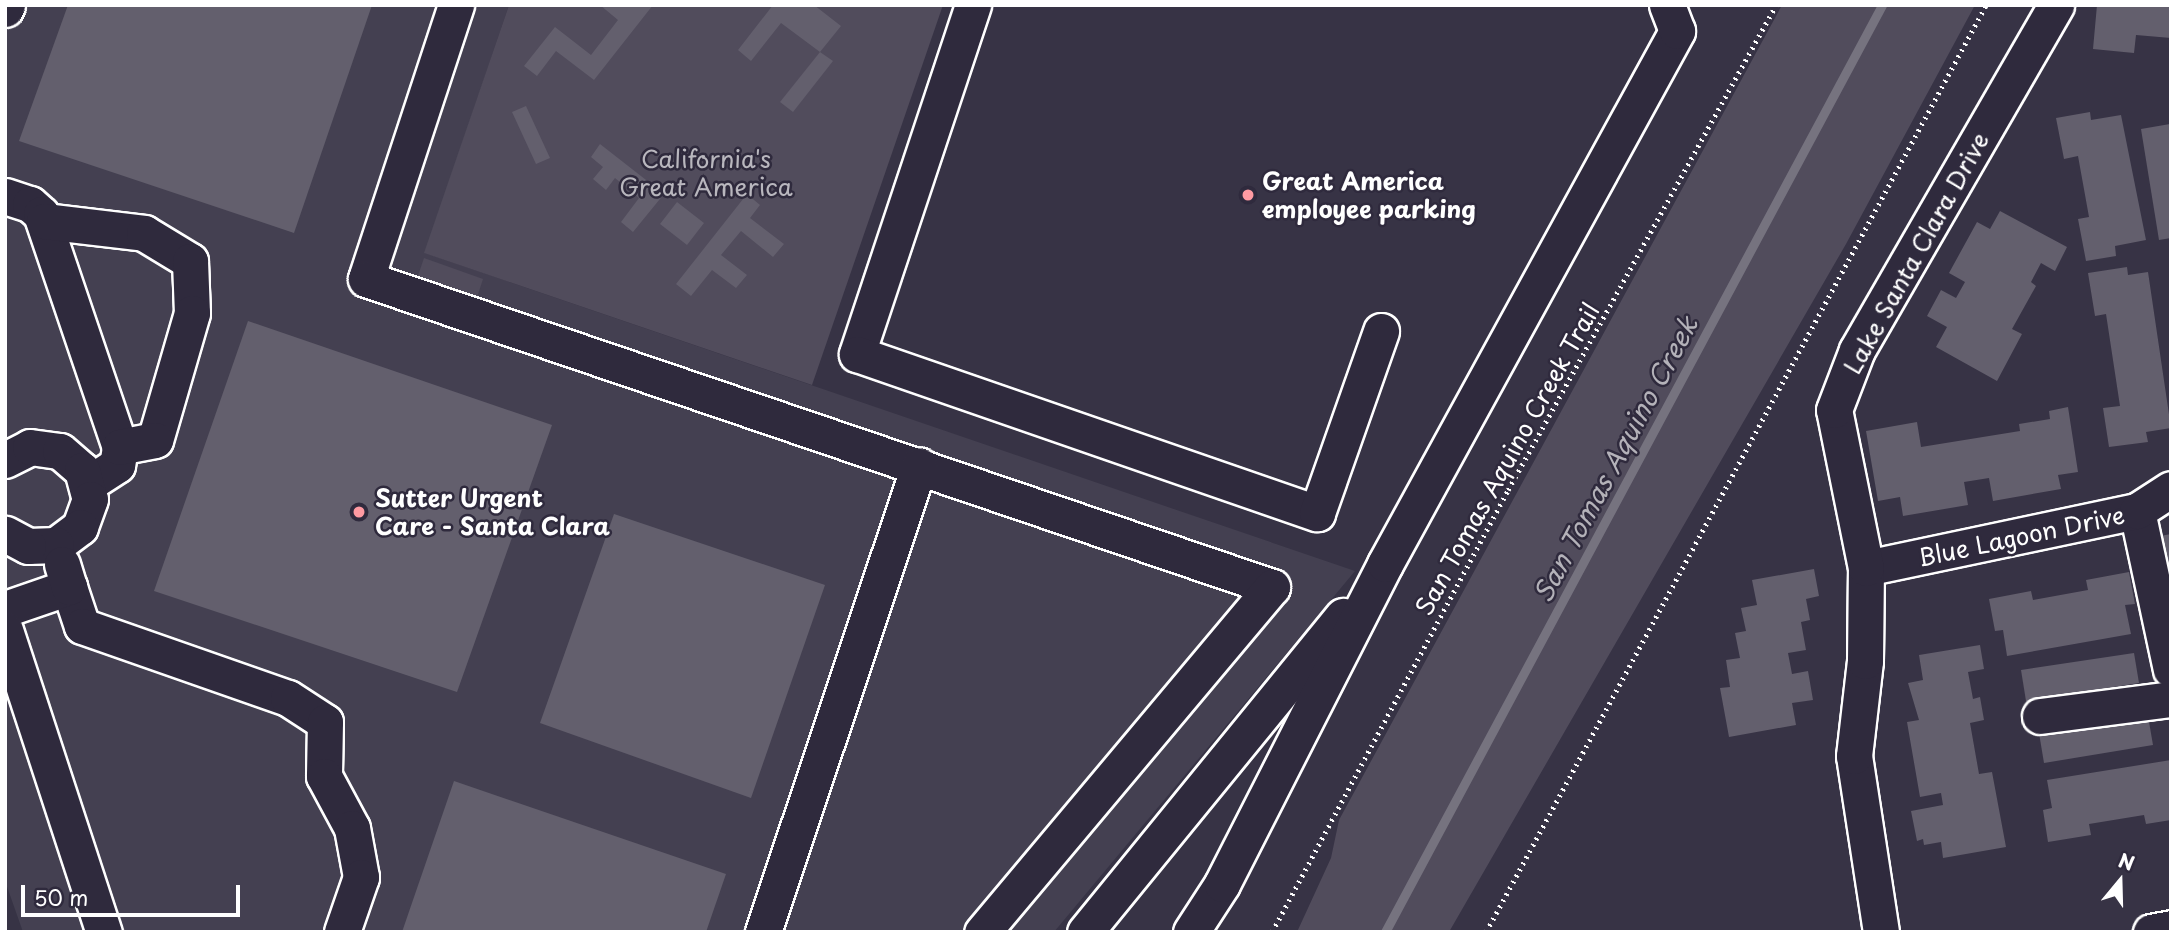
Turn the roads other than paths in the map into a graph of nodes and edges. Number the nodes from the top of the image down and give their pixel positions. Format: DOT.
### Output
graph roads {
  1 [pos="456,5"];
  2 [pos="973,5"];
  3 [pos="1667,5"];
  4 [pos="2056,5"];
  5 [pos="5,196"];
  6 [pos="44,221"];
  7 [pos="1381,331"];
  8 [pos="120,447"];
  9 [pos="5,460"];
  10 [pos="919,465"];
  11 [pos="88,484"];
  12 [pos="2171,489"];
  13 [pos="2137,511"];
  14 [pos="5,534"];
  15 [pos="56,545"];
  16 [pos="1385,564"];
  17 [pos="1866,568"];
  18 [pos="69,587"];
  19 [pos="5,609"];
  20 [pos="5,630"];
  21 [pos="2171,669"];
  22 [pos="2171,699"];
  23 [pos="2040,716"];
  24 [pos="1209,780"];
  25 [pos="2171,928"];
  26 [pos="104,932"];
  27 [pos="342,932"];
  28 [pos="763,932"];
  29 [pos="982,932"];
  30 [pos="1085,932"];
  31 [pos="1115,932"];
  32 [pos="1191,932"];
  33 [pos="1881,932"];
  34 [pos="2151,932"];
  1 -- 10 [label="street"];
  2 -- 7 [label="street"];
  3 -- 16 [label="street"];
  4 -- 17 [label="street, Lake Santa Clara Drive"];
  5 -- 6 [label="street"];
  6 -- 8 [label="street"];
  6 -- 8 [label="street"];
  8 -- 11 [label="street"];
  9 -- 11 [label="street"];
  10 -- 28 [label="street"];
  10 -- 29 [label="street"];
  11 -- 15 [label="street"];
  12 -- 13 [label="street, Blue Lagoon Drive"];
  13 -- 17 [label="street, Blue Lagoon Drive"];
  13 -- 21 [label="street"];
  14 -- 15 [label="street"];
  15 -- 18 [label="street"];
  16 -- 24 [label="street"];
  16 -- 32 [label="street"];
  17 -- 33 [label="street, Lake Santa Clara Drive"];
  18 -- 19 [label="street"];
  18 -- 27 [label="street"];
  20 -- 26 [label="street"];
  22 -- 23 [label="street"];
  24 -- 30 [label="street"];
  24 -- 31 [label="street"];
  25 -- 34 [label="street"];
}
